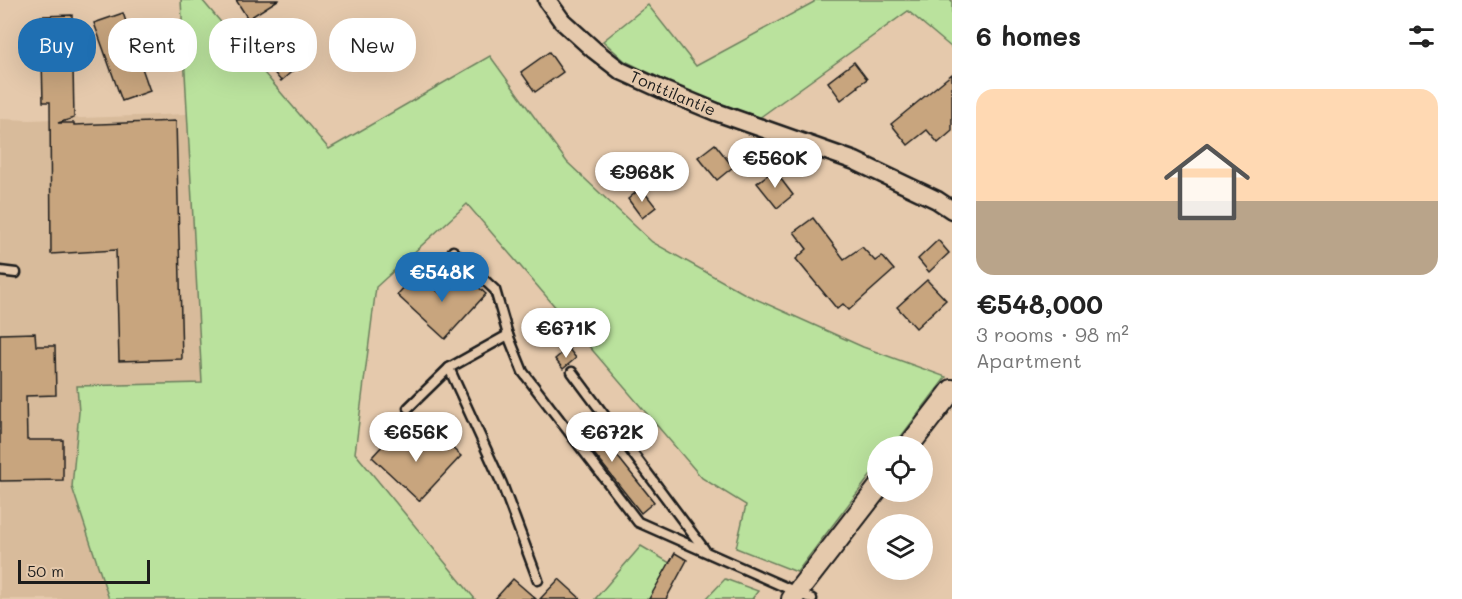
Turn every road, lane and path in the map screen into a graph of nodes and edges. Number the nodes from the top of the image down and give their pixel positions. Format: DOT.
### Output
graph roads {
  1 [pos="547,0"];
  2 [pos="952,210"];
  3 [pos="453,251"];
  4 [pos="0,271"];
  5 [pos="16,273"];
  6 [pos="508,335"];
  7 [pos="449,368"];
  8 [pos="572,372"];
  9 [pos="952,390"];
  10 [pos="408,408"];
  11 [pos="916,436"];
  12 [pos="868,502"];
  13 [pos="706,552"];
  14 [pos="538,580"];
  15 [pos="801,597"];
  1 -- 2 [label="street, Tonttilantie"];
  3 -- 6 [label="lane"];
  4 -- 5 [label="lane"];
  6 -- 7 [label="lane"];
  6 -- 13 [label="lane"];
  7 -- 10 [label="lane"];
  7 -- 14 [label="lane"];
  8 -- 13 [label="lane"];
  9 -- 11 [label="street"];
  12 -- 15 [label="street"];
  13 -- 15 [label="lane"];
}
